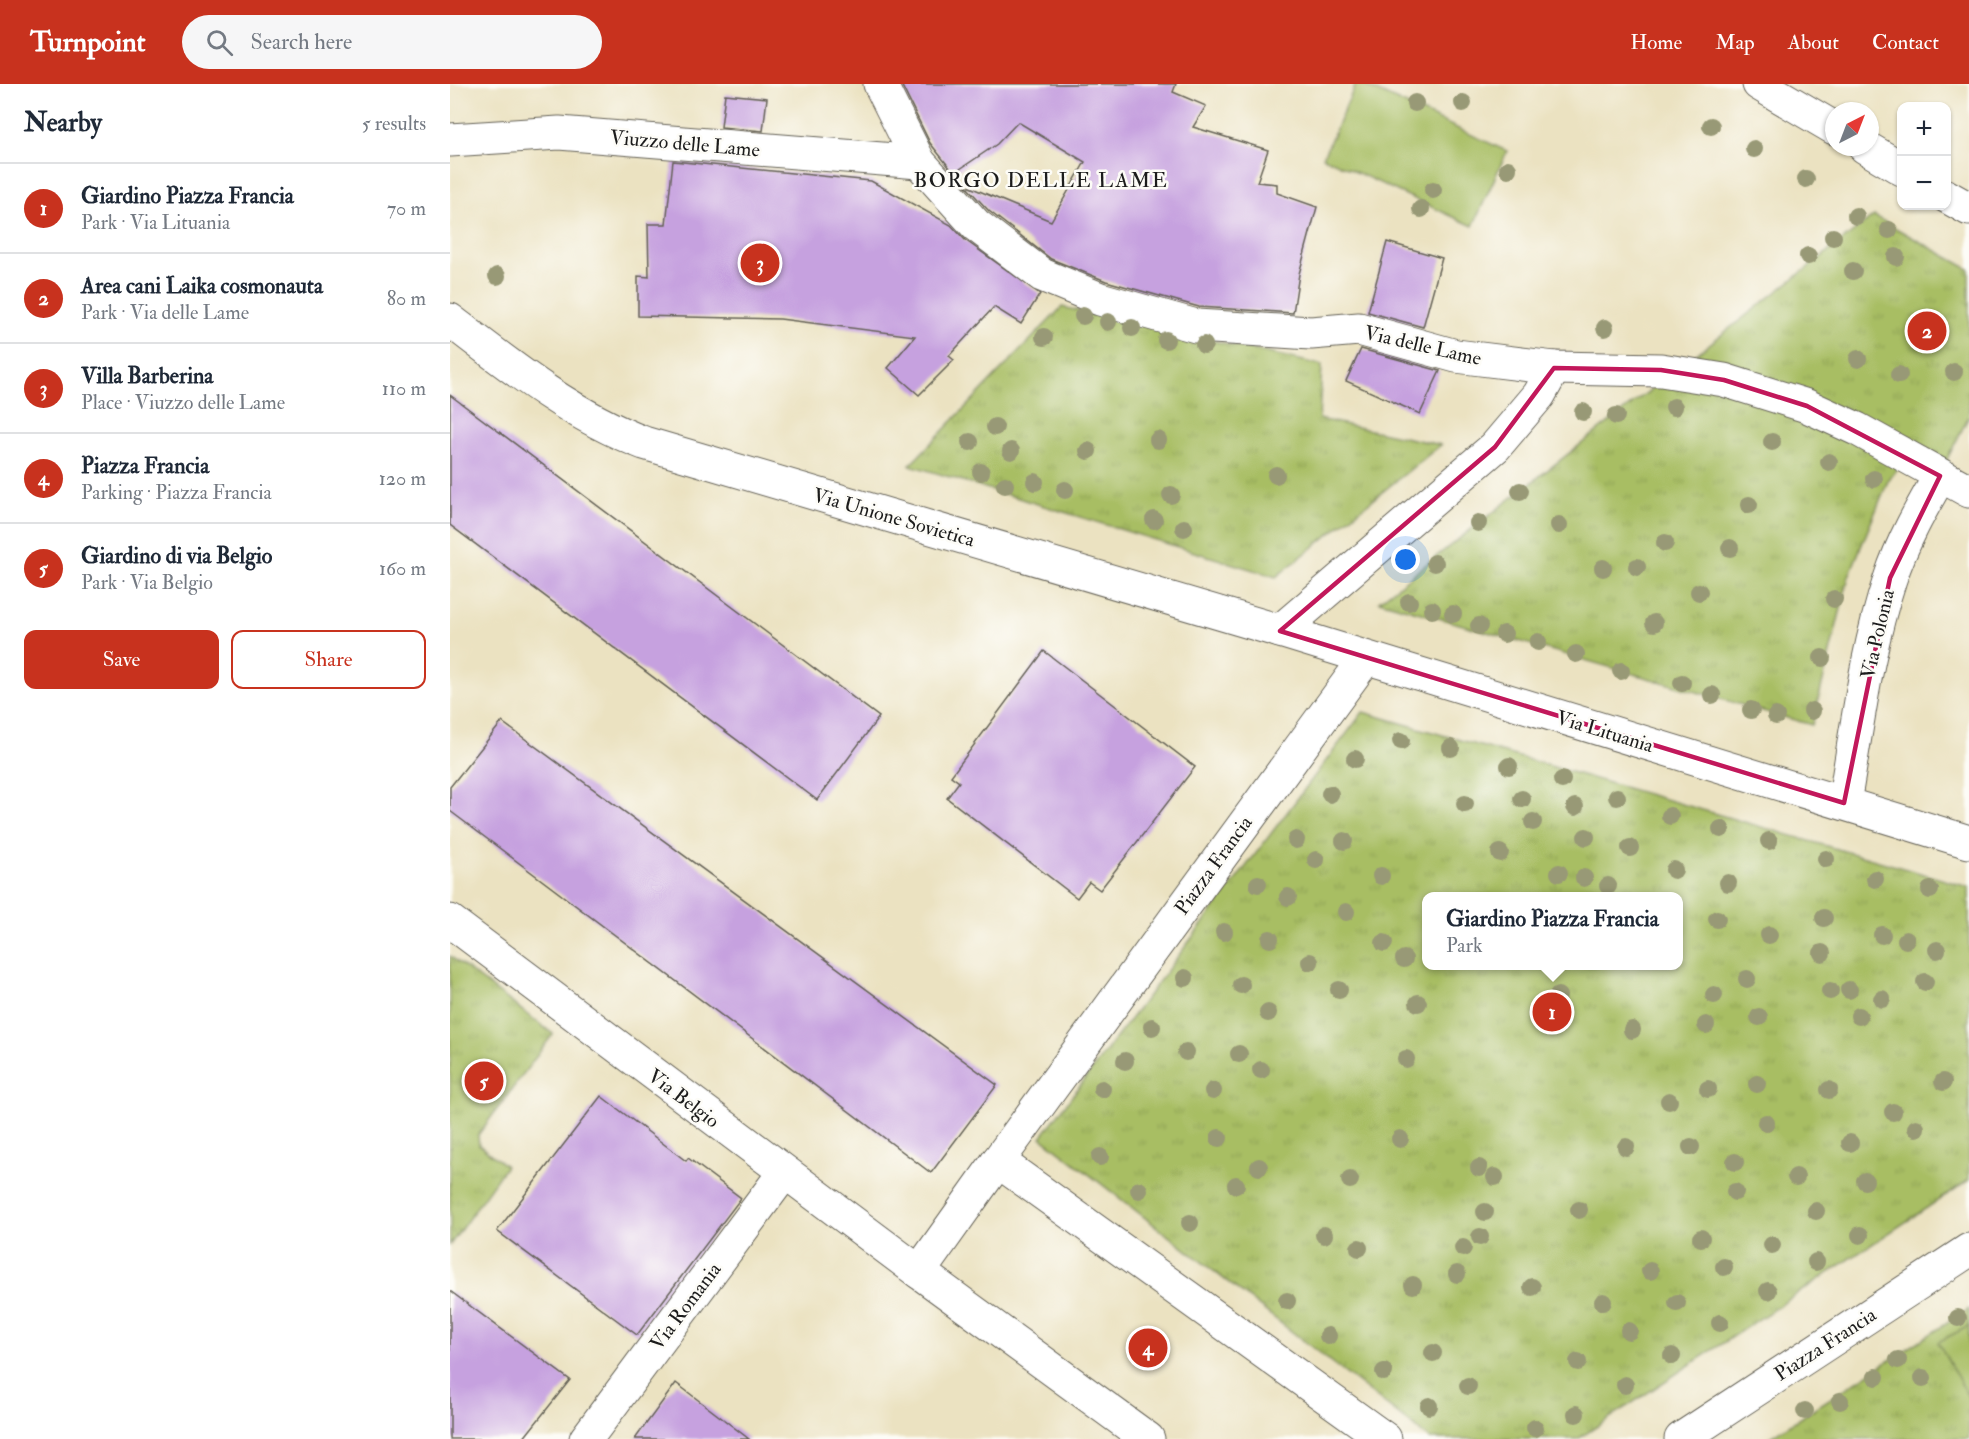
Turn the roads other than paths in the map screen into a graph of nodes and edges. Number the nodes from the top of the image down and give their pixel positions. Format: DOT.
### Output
graph roads {
  1 [pos="880,84"];
  2 [pos="1759,84"];
  3 [pos="1825,124"];
  4 [pos="450,140"];
  5 [pos="1879,155"];
  6 [pos="919,162"];
  7 [pos="1897,166"];
  8 [pos="1951,198"];
  9 [pos="1969,209"];
  10 [pos="450,320"];
  11 [pos="1554,368"];
  12 [pos="1940,476"];
  13 [pos="1969,491"];
  14 [pos="1280,631"];
  15 [pos="1366,658"];
  16 [pos="1844,803"];
  17 [pos="1969,842"];
  18 [pos="450,921"];
  19 [pos="998,1161"];
  20 [pos="784,1173"];
  21 [pos="1969,1250"];
  22 [pos="919,1272"];
  23 [pos="586,1439"];
  24 [pos="1148,1439"];
  25 [pos="1385,1439"];
  26 [pos="1681,1439"];
  1 -- 6 [label="street, Via delle Lame"];
  2 -- 3 [label="street"];
  4 -- 6 [label="street, Viuzzo delle Lame"];
  5 -- 7 [label="street"];
  6 -- 11 [label="street, Via delle Lame"];
  8 -- 9 [label="street"];
  10 -- 14 [label="street, Via Unione Sovietica"];
  11 -- 12 [label="street, Via delle Lame"];
  11 -- 14 [label="street"];
  12 -- 13 [label="street, Via delle Lame"];
  12 -- 16 [label="street, Via Polonia"];
  14 -- 15 [label="street, Via Unione Sovietica"];
  15 -- 16 [label="street, Via Lituania"];
  15 -- 19 [label="street, Piazza Francia"];
  16 -- 17 [label="street, Via Lituania"];
  18 -- 20 [label="street, Via Belgio"];
  19 -- 22 [label="street, Piazza Francia"];
  19 -- 25 [label="street"];
  20 -- 22 [label="street, Via Belgio"];
  20 -- 23 [label="street, Via Romania"];
  21 -- 26 [label="street, Piazza Francia"];
  22 -- 24 [label="street"];
}
